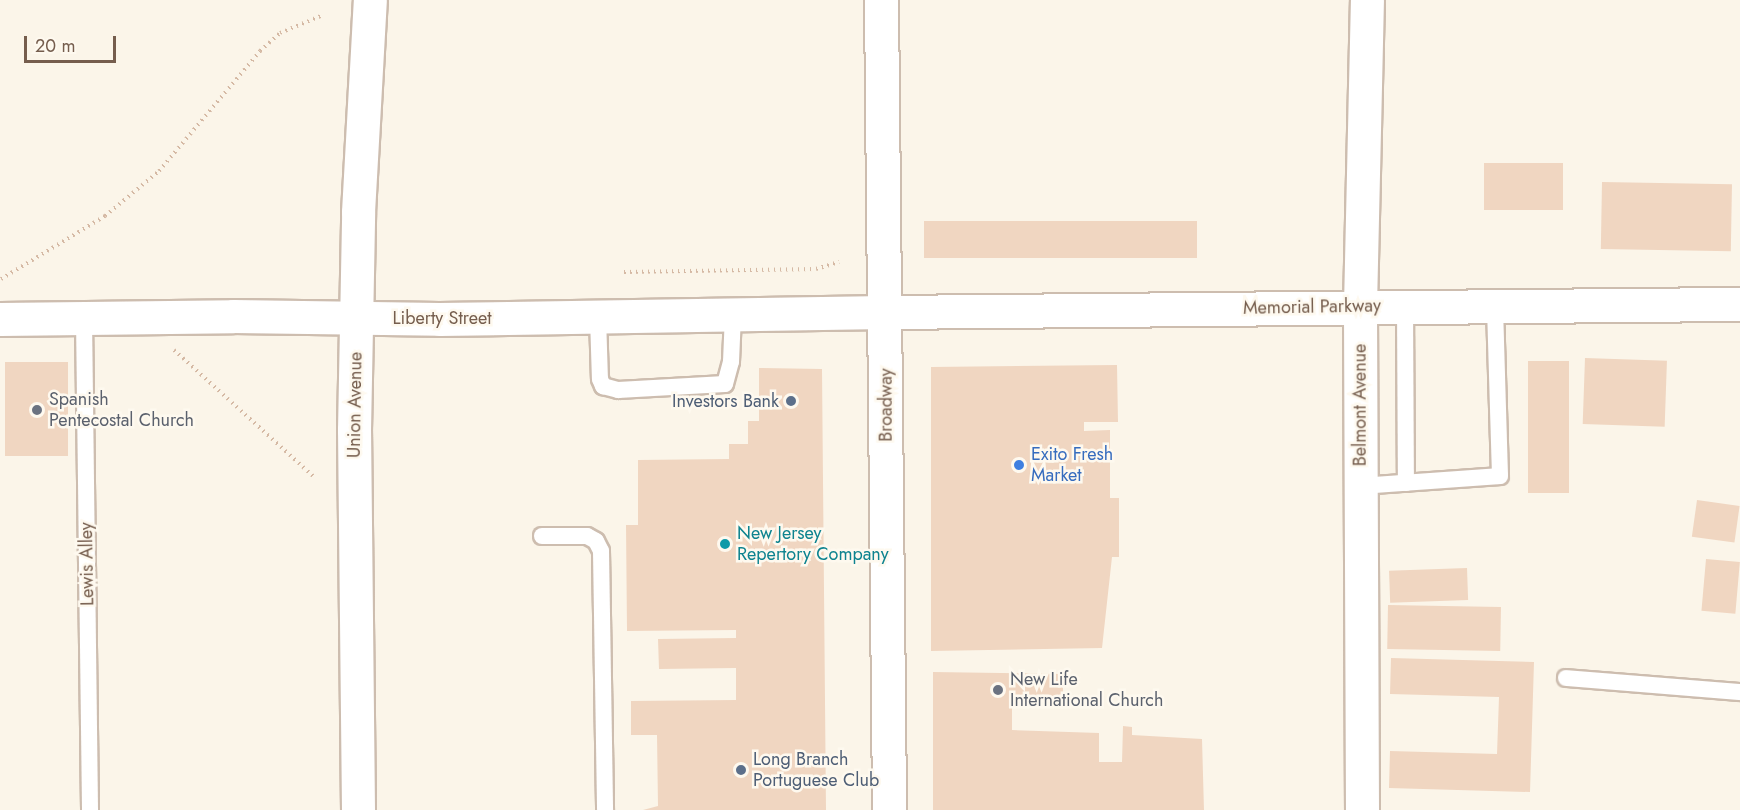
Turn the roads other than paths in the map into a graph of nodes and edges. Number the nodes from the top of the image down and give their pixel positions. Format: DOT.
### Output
graph roads {
  1 [pos="370,0"];
  2 [pos="881,0"];
  3 [pos="1367,0"];
  4 [pos="1740,304"];
  5 [pos="1495,305"];
  6 [pos="1360,306"];
  7 [pos="1406,306"];
  8 [pos="885,312"];
  9 [pos="733,314"];
  10 [pos="598,316"];
  11 [pos="84,318"];
  12 [pos="356,318"];
  13 [pos="0,319"];
  14 [pos="1406,483"];
  15 [pos="1361,486"];
  16 [pos="542,536"];
  17 [pos="1566,678"];
  18 [pos="1740,692"];
  19 [pos="90,810"];
  20 [pos="358,810"];
  21 [pos="604,810"];
  22 [pos="889,810"];
  23 [pos="1362,810"];
  1 -- 12 [label="street, Union Avenue"];
  2 -- 8 [label="street, Broadway"];
  3 -- 6 [label="street, Belmont Avenue"];
  4 -- 5 [label="street, Memorial Parkway"];
  5 -- 7 [label="street, Memorial Parkway"];
  5 -- 14 [label="lane"];
  6 -- 7 [label="street, Memorial Parkway"];
  6 -- 8 [label="street, Memorial Parkway"];
  6 -- 15 [label="street, Belmont Avenue"];
  7 -- 14 [label="lane"];
  8 -- 9 [label="street, Liberty Street"];
  8 -- 22 [label="street, Broadway"];
  9 -- 10 [label="street, Liberty Street"];
  9 -- 10 [label="lane"];
  10 -- 12 [label="street, Liberty Street"];
  11 -- 12 [label="street, Liberty Street"];
  11 -- 13 [label="street, Liberty Street"];
  11 -- 19 [label="lane, Lewis Alley"];
  12 -- 20 [label="street, Union Avenue"];
  14 -- 15 [label="lane"];
  15 -- 23 [label="street, Belmont Avenue"];
  16 -- 21 [label="lane"];
  17 -- 18 [label="lane"];
}
